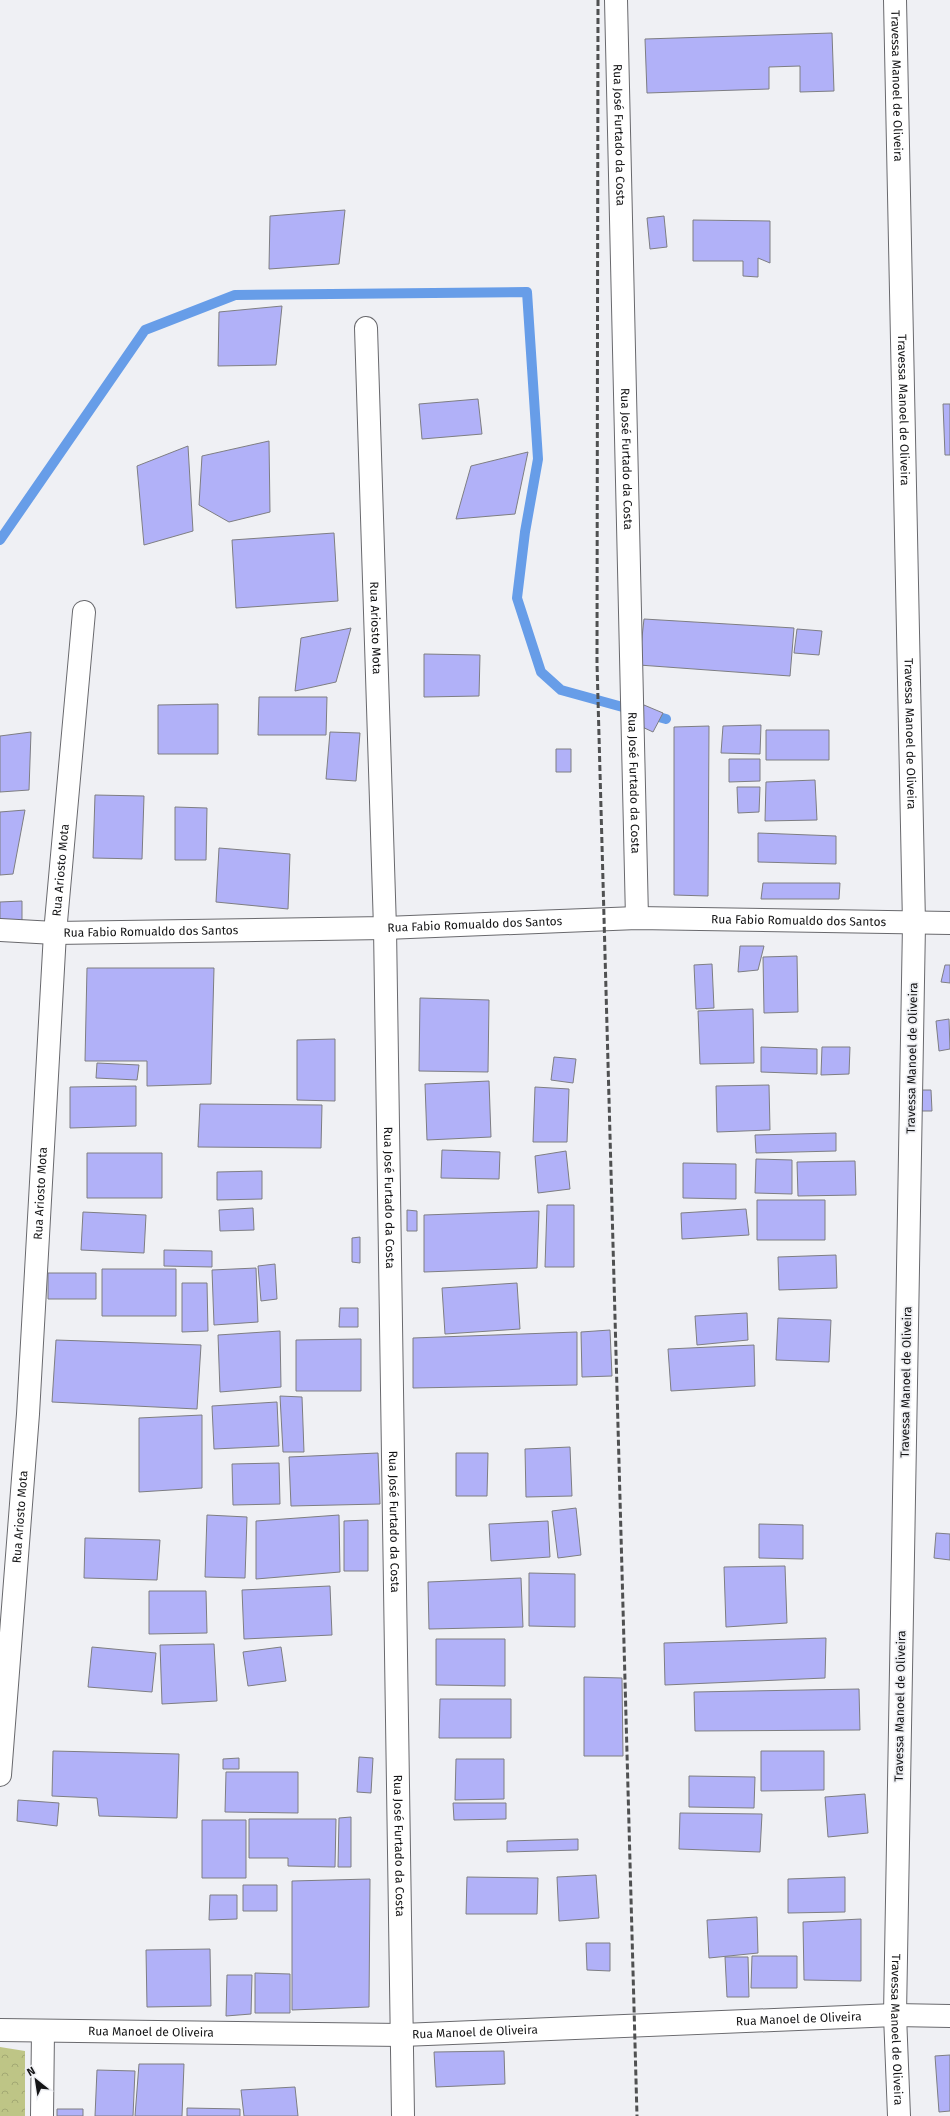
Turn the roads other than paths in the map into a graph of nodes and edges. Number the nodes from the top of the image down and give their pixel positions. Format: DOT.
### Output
graph roads {
  1 [pos="616,0"];
  2 [pos="895,0"];
  3 [pos="366,328"];
  4 [pos="84,612"];
  5 [pos="638,918"];
  6 [pos="950,923"];
  7 [pos="914,924"];
  8 [pos="385,928"];
  9 [pos="0,930"];
  10 [pos="55,933"];
  11 [pos="0,1774"];
  12 [pos="895,2016"];
  13 [pos="950,2016"];
  14 [pos="0,2030"];
  15 [pos="43,2031"];
  16 [pos="402,2035"];
  17 [pos="42,2116"];
  18 [pos="403,2116"];
  19 [pos="899,2116"];
  1 -- 5 [label="street, Rua José Furtado da Costa"];
  2 -- 7 [label="street, Travessa Manoel de Oliveira"];
  3 -- 8 [label="street, Rua Ariosto Mota"];
  4 -- 10 [label="street, Rua Ariosto Mota"];
  5 -- 7 [label="street, Rua Fabio Romualdo dos Santos"];
  5 -- 8 [label="street, Rua Fabio Romualdo dos Santos"];
  6 -- 7 [label="street, Rua Fabio Romualdo dos Santos"];
  7 -- 12 [label="street, Travessa Manoel de Oliveira"];
  8 -- 10 [label="street, Rua Fabio Romualdo dos Santos"];
  8 -- 16 [label="street, Rua José Furtado da Costa"];
  9 -- 10 [label="street, Rua Fabio Romualdo dos Santos"];
  10 -- 11 [label="street, Rua Ariosto Mota"];
  12 -- 13 [label="street, Rua Manoel de Oliveira"];
  12 -- 16 [label="street, Rua Manoel de Oliveira"];
  12 -- 19 [label="street, Travessa Manoel de Oliveira"];
  14 -- 15 [label="street, Rua Manoel de Oliveira"];
  15 -- 16 [label="street, Rua Manoel de Oliveira"];
  15 -- 17 [label="street"];
  16 -- 18 [label="street, Rua José Furtado da Costa"];
}
